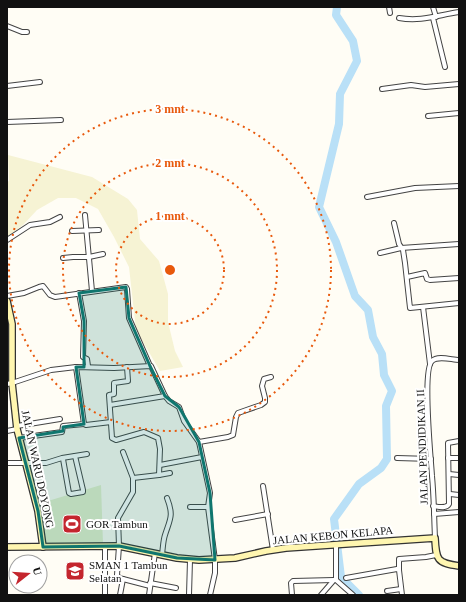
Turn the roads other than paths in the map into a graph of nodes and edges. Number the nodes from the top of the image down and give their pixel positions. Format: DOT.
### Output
graph roads {
  1 [pos="389,7"];
  2 [pos="433,7"];
  3 [pos="459,12"];
  4 [pos="390,13"];
  5 [pos="434,17"];
  6 [pos="399,18"];
  7 [pos="7,26"];
  8 [pos="27,32"];
  9 [pos="445,67"];
  10 [pos="40,82"];
  11 [pos="459,84"];
  12 [pos="7,86"];
  13 [pos="382,89"];
  14 [pos="459,113"];
  15 [pos="428,116"];
  16 [pos="61,120"];
  17 [pos="7,122"];
  18 [pos="459,186"];
  19 [pos="367,197"];
  20 [pos="85,215"];
  21 [pos="60,217"];
  22 [pos="394,223"];
  23 [pos="99,230"];
  24 [pos="86,231"];
  25 [pos="72,232"];
  26 [pos="7,240"];
  27 [pos="459,244"];
  28 [pos="401,248"];
  29 [pos="380,253"];
  30 [pos="103,254"];
  31 [pos="89,257"];
  32 [pos="63,258"];
  33 [pos="407,277"];
  34 [pos="459,278"];
  35 [pos="92,291"];
  36 [pos="79,293"];
  37 [pos="7,296"];
  38 [pos="7,301"];
  39 [pos="459,303"];
  40 [pos="423,307"];
  41 [pos="10,323"];
  42 [pos="459,360"];
  43 [pos="430,364"];
  44 [pos="88,366"];
  45 [pos="150,366"];
  46 [pos="76,367"];
  47 [pos="127,367"];
  48 [pos="271,377"];
  49 [pos="10,384"];
  50 [pos="165,396"];
  51 [pos="110,405"];
  52 [pos="60,419"];
  53 [pos="111,422"];
  54 [pos="84,424"];
  55 [pos="17,428"];
  56 [pos="7,431"];
  57 [pos="19,438"];
  58 [pos="459,441"];
  59 [pos="199,442"];
  60 [pos="123,452"];
  61 [pos="87,454"];
  62 [pos="75,456"];
  63 [pos="202,457"];
  64 [pos="397,458"];
  65 [pos="448,458"];
  66 [pos="459,458"];
  67 [pos="63,459"];
  68 [pos="430,459"];
  69 [pos="7,463"];
  70 [pos="25,464"];
  71 [pos="160,465"];
  72 [pos="170,472"];
  73 [pos="449,474"];
  74 [pos="159,475"];
  75 [pos="459,475"];
  76 [pos="133,478"];
  77 [pos="263,486"];
  78 [pos="450,494"];
  79 [pos="459,495"];
  80 [pos="167,498"];
  81 [pos="434,506"];
  82 [pos="208,507"];
  83 [pos="190,508"];
  84 [pos="459,512"];
  85 [pos="268,514"];
  86 [pos="434,514"];
  87 [pos="235,520"];
  88 [pos="423,538"];
  89 [pos="435,538"];
  90 [pos="336,544"];
  91 [pos="105,546"];
  92 [pos="119,546"];
  93 [pos="7,547"];
  94 [pos="43,547"];
  95 [pos="274,550"];
  96 [pos="436,552"];
  97 [pos="155,553"];
  98 [pos="162,554"];
  99 [pos="190,560"];
  100 [pos="215,560"];
  101 [pos="459,566"];
  102 [pos="399,570"];
  103 [pos="346,578"];
  104 [pos="123,580"];
  105 [pos="335,580"];
  106 [pos="150,584"];
  107 [pos="176,588"];
  108 [pos="401,589"];
  109 [pos="387,591"];
  110 [pos="106,595"];
  111 [pos="120,595"];
  112 [pos="149,595"];
  113 [pos="189,595"];
  114 [pos="210,595"];
  115 [pos="292,595"];
  116 [pos="321,595"];
  117 [pos="353,595"];
  118 [pos="402,595"];
  1 -- 4 [label="street"];
  2 -- 5 [label="street"];
  3 -- 5 [label="street"];
  5 -- 6 [label="street"];
  5 -- 9 [label="street"];
  7 -- 8 [label="street"];
  10 -- 12 [label="street"];
  11 -- 13 [label="street"];
  14 -- 15 [label="street"];
  16 -- 17 [label="street"];
  18 -- 19 [label="street"];
  20 -- 24 [label="street"];
  21 -- 26 [label="street"];
  22 -- 28 [label="street"];
  23 -- 24 [label="street"];
  24 -- 25 [label="street"];
  24 -- 31 [label="street"];
  27 -- 28 [label="street"];
  28 -- 29 [label="street"];
  28 -- 33 [label="street"];
  30 -- 31 [label="street"];
  31 -- 32 [label="street"];
  31 -- 35 [label="street"];
  33 -- 34 [label="street"];
  33 -- 40 [label="street"];
  35 -- 36 [label="street"];
  35 -- 45 [label="street"];
  36 -- 37 [label="street"];
  36 -- 44 [label="street"];
  38 -- 41 [label="street, JALAN WARU DOYONG"];
  39 -- 40 [label="street"];
  40 -- 43 [label="street, JALAN PENDIDIKAN II"];
  41 -- 49 [label="street, JALAN WARU DOYONG"];
  42 -- 43 [label="street"];
  43 -- 68 [label="street, JALAN PENDIDIKAN II"];
  44 -- 46 [label="street"];
  44 -- 47 [label="street"];
  45 -- 47 [label="street"];
  45 -- 50 [label="street"];
  46 -- 49 [label="street"];
  46 -- 54 [label="street"];
  47 -- 51 [label="street"];
  48 -- 59 [label="street"];
  49 -- 55 [label="street, JALAN WARU DOYONG"];
  50 -- 51 [label="street"];
  50 -- 59 [label="street"];
  51 -- 53 [label="street"];
  52 -- 55 [label="street"];
  53 -- 54 [label="street"];
  53 -- 71 [label="street"];
  54 -- 57 [label="street"];
  55 -- 56 [label="street"];
  55 -- 57 [label="street, JALAN WARU DOYONG"];
  57 -- 70 [label="street, JALAN WARU DOYONG"];
  58 -- 65 [label="street"];
  59 -- 63 [label="street"];
  60 -- 76 [label="street"];
  61 -- 62 [label="street"];
  62 -- 67 [label="street"];
  62 -- 67 [label="street"];
  63 -- 71 [label="street"];
  63 -- 82 [label="street"];
  64 -- 68 [label="street"];
  65 -- 66 [label="street"];
  65 -- 73 [label="street"];
  67 -- 70 [label="street"];
  68 -- 81 [label="street, JALAN PENDIDIKAN II"];
  69 -- 70 [label="street"];
  70 -- 94 [label="street, JALAN WARU DOYONG"];
  71 -- 74 [label="street"];
  72 -- 74 [label="street"];
  73 -- 75 [label="street"];
  73 -- 78 [label="street"];
  74 -- 76 [label="street"];
  76 -- 92 [label="street"];
  77 -- 85 [label="street"];
  78 -- 79 [label="street"];
  78 -- 81 [label="street"];
  80 -- 98 [label="street"];
  81 -- 86 [label="street, JALAN PENDIDIKAN II"];
  82 -- 83 [label="street"];
  82 -- 100 [label="street"];
  84 -- 86 [label="street"];
  85 -- 87 [label="street"];
  85 -- 95 [label="street"];
  86 -- 89 [label="street, JALAN PENDIDIKAN II"];
  88 -- 89 [label="street, JALAN KEBON KELAPA"];
  88 -- 90 [label="street, JALAN KEBON KELAPA"];
  88 -- 96 [label="street"];
  89 -- 96 [label="street"];
  90 -- 95 [label="street, JALAN KEBON KELAPA"];
  90 -- 105 [label="street"];
  91 -- 92 [label="street, JALAN KEBON KELAPA"];
  91 -- 94 [label="street, JALAN KEBON KELAPA"];
  91 -- 110 [label="street"];
  92 -- 97 [label="street, JALAN KEBON KELAPA"];
  92 -- 104 [label="street"];
  93 -- 94 [label="street, JALAN KEBON KELAPA"];
  95 -- 100 [label="street, JALAN KEBON KELAPA"];
  96 -- 101 [label="street"];
  96 -- 102 [label="street"];
  97 -- 98 [label="street, JALAN KEBON KELAPA"];
  97 -- 106 [label="street"];
  98 -- 99 [label="street, JALAN KEBON KELAPA"];
  99 -- 100 [label="street, JALAN KEBON KELAPA"];
  99 -- 113 [label="street"];
  100 -- 114 [label="street"];
  102 -- 103 [label="street"];
  102 -- 108 [label="street"];
  104 -- 106 [label="street"];
  104 -- 111 [label="street"];
  105 -- 115 [label="street"];
  105 -- 116 [label="street"];
  105 -- 117 [label="street"];
  106 -- 107 [label="street"];
  106 -- 112 [label="street"];
  108 -- 109 [label="street"];
  108 -- 118 [label="street"];
}
